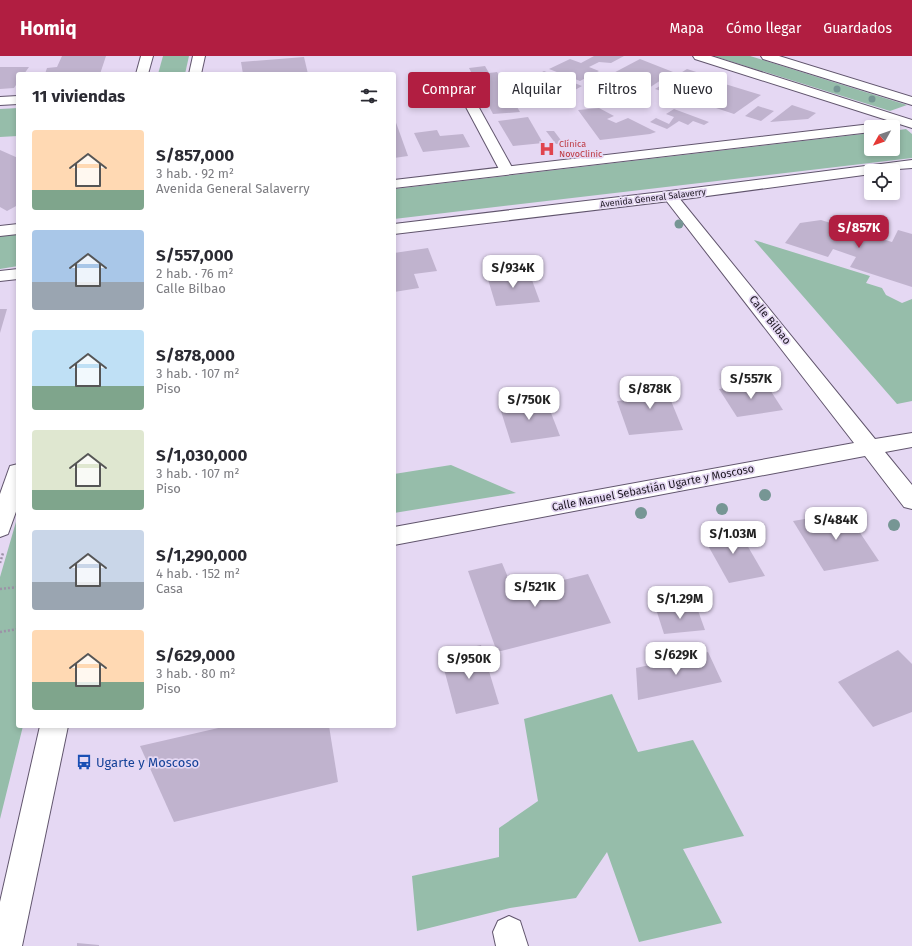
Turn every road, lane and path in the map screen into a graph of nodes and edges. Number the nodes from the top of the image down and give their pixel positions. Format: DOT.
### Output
graph roads {
  1 [pos="148,56"];
  2 [pos="199,56"];
  3 [pos="699,56"];
  4 [pos="767,56"];
  5 [pos="143,72"];
  6 [pos="195,72"];
  7 [pos="16,100"];
  8 [pos="912,100"];
  9 [pos="0,101"];
  10 [pos="473,108"];
  11 [pos="911,123"];
  12 [pos="900,124"];
  13 [pos="864,129"];
  14 [pos="912,164"];
  15 [pos="507,170"];
  16 [pos="396,184"];
  17 [pos="670,196"];
  18 [pos="16,229"];
  19 [pos="396,229"];
  20 [pos="0,231"];
  21 [pos="16,274"];
  22 [pos="0,276"];
  23 [pos="912,440"];
  24 [pos="871,448"];
  25 [pos="16,478"];
  26 [pos="912,501"];
  27 [pos="0,528"];
  28 [pos="396,536"];
  29 [pos="16,587"];
  30 [pos="0,590"];
  31 [pos="16,629"];
  32 [pos="0,632"];
  33 [pos="54,728"];
  34 [pos="6,946"];
  1 -- 5 [label="main road"];
  2 -- 6 [label="main road"];
  3 -- 11 [label="main road"];
  4 -- 8 [label="main road"];
  7 -- 9 [label="main road"];
  10 -- 15 [label="main road"];
  11 -- 12 [label="main road"];
  13 -- 15 [label="main road"];
  14 -- 17 [label="main road, Avenida General Salaverry"];
  15 -- 16 [label="main road"];
  17 -- 19 [label="main road, Avenida General Salaverry"];
  17 -- 24 [label="main road, Calle Bilbao"];
  18 -- 20 [label="main road"];
  21 -- 22 [label="main road"];
  23 -- 24 [label="main road, Calle Manuel Sebastián Ugarte y Moscoso"];
  24 -- 26 [label="main road, Calle Bilbao"];
  24 -- 28 [label="main road, Calle Manuel Sebastián Ugarte y Moscoso"];
  25 -- 27 [label="main road"];
  29 -- 30 [label="path"];
  31 -- 32 [label="path"];
  33 -- 34 [label="main road"];
}
